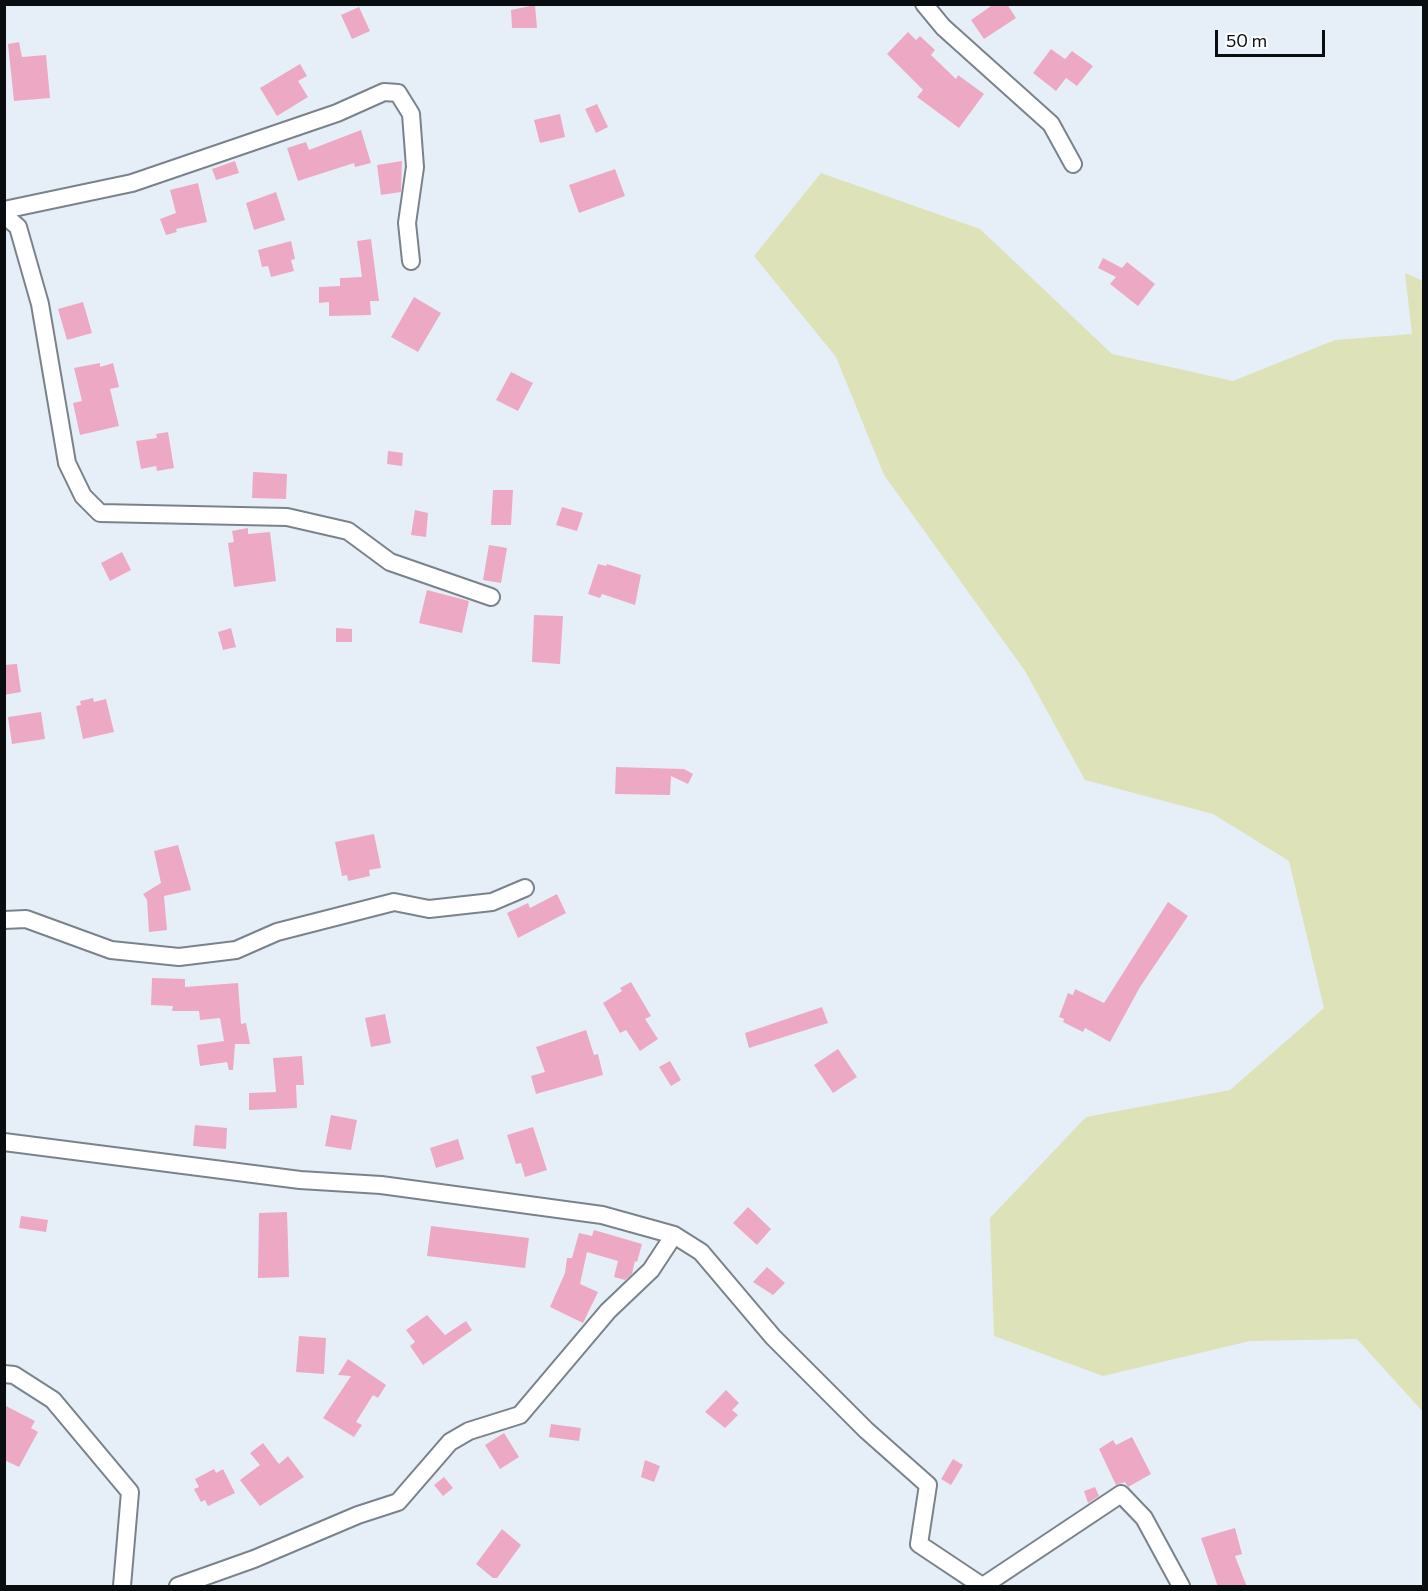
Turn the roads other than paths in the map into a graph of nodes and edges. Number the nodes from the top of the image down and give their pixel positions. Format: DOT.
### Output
graph roads {
  1 [pos="924,4"];
  2 [pos="1073,164"];
  3 [pos="4,210"];
  4 [pos="4,215"];
  5 [pos="411,261"];
  6 [pos="491,597"];
  7 [pos="525,888"];
  8 [pos="4,920"];
  9 [pos="4,1142"];
  10 [pos="674,1236"];
  11 [pos="4,1374"];
  12 [pos="122,1587"];
  13 [pos="178,1587"];
  14 [pos="982,1587"];
  15 [pos="1181,1587"];
  1 -- 2 [label="street"];
  3 -- 5 [label="street"];
  4 -- 6 [label="street"];
  7 -- 8 [label="street"];
  9 -- 10 [label="street"];
  10 -- 13 [label="street"];
  10 -- 14 [label="street"];
  11 -- 12 [label="street"];
  14 -- 15 [label="street"];
}
